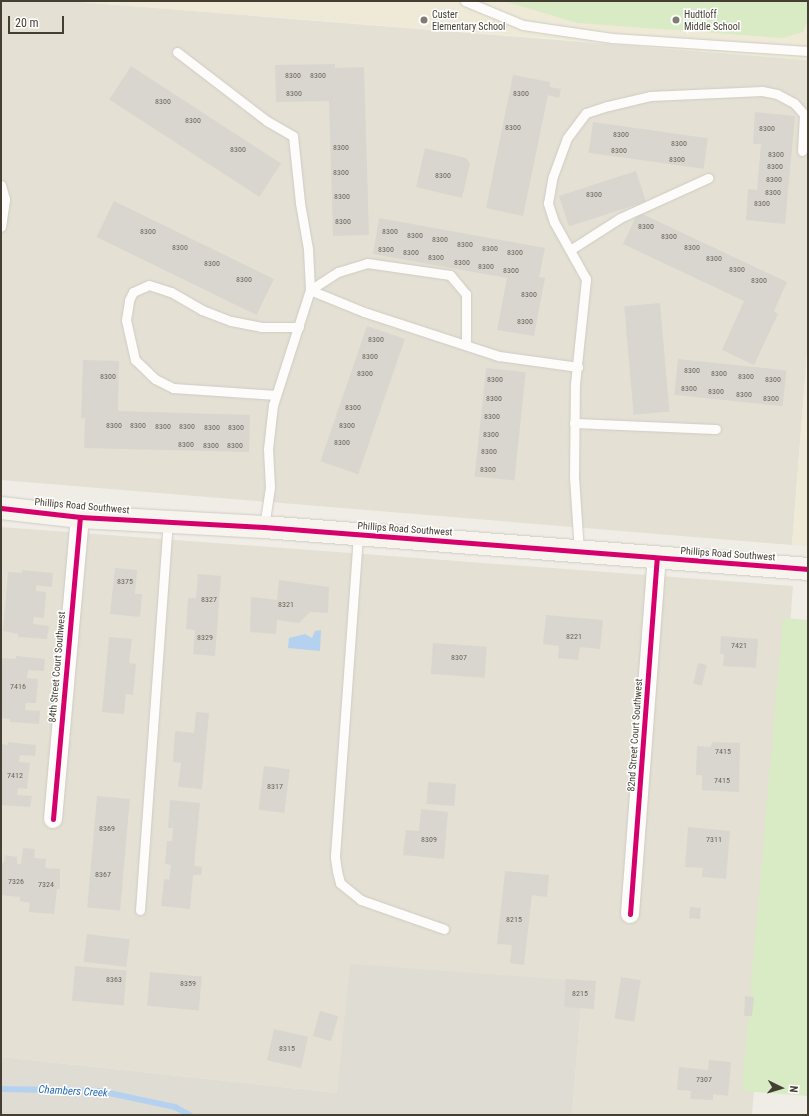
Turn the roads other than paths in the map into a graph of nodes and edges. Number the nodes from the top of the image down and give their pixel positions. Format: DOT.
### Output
graph roads {
  1 [pos="465,1"];
  2 [pos="808,51"];
  3 [pos="177,52"];
  4 [pos="802,151"];
  5 [pos="708,178"];
  6 [pos="1,185"];
  7 [pos="1,227"];
  8 [pos="570,250"];
  9 [pos="310,290"];
  10 [pos="299,327"];
  11 [pos="466,344"];
  12 [pos="578,367"];
  13 [pos="276,395"];
  14 [pos="574,424"];
  15 [pos="716,429"];
  16 [pos="1,508"];
  17 [pos="80,517"];
  18 [pos="168,521"];
  19 [pos="264,527"];
  20 [pos="358,535"];
  21 [pos="579,552"];
  22 [pos="657,558"];
  23 [pos="808,568"];
  24 [pos="53,819"];
  25 [pos="140,910"];
  26 [pos="630,914"];
  27 [pos="444,929"];
  1 -- 2 [label="lane"];
  3 -- 9 [label="lane"];
  4 -- 8 [label="lane"];
  5 -- 8 [label="lane"];
  6 -- 7 [label="lane"];
  8 -- 12 [label="lane"];
  9 -- 10 [label="lane"];
  9 -- 11 [label="lane"];
  9 -- 11 [label="lane"];
  10 -- 13 [label="lane"];
  10 -- 13 [label="lane"];
  11 -- 12 [label="lane"];
  12 -- 14 [label="lane"];
  13 -- 19 [label="lane"];
  14 -- 15 [label="lane"];
  14 -- 21 [label="lane"];
  16 -- 17 [label="street, Phillips Road Southwest"];
  17 -- 18 [label="street, Phillips Road Southwest"];
  17 -- 24 [label="street, 84th Street Court Southwest"];
  18 -- 19 [label="street, Phillips Road Southwest"];
  18 -- 25 [label="lane"];
  19 -- 20 [label="street, Phillips Road Southwest"];
  20 -- 21 [label="street, Phillips Road Southwest"];
  20 -- 27 [label="lane"];
  21 -- 22 [label="street, Phillips Road Southwest"];
  22 -- 23 [label="street, Phillips Road Southwest"];
  22 -- 26 [label="street, 82nd Street Court Southwest"];
}
